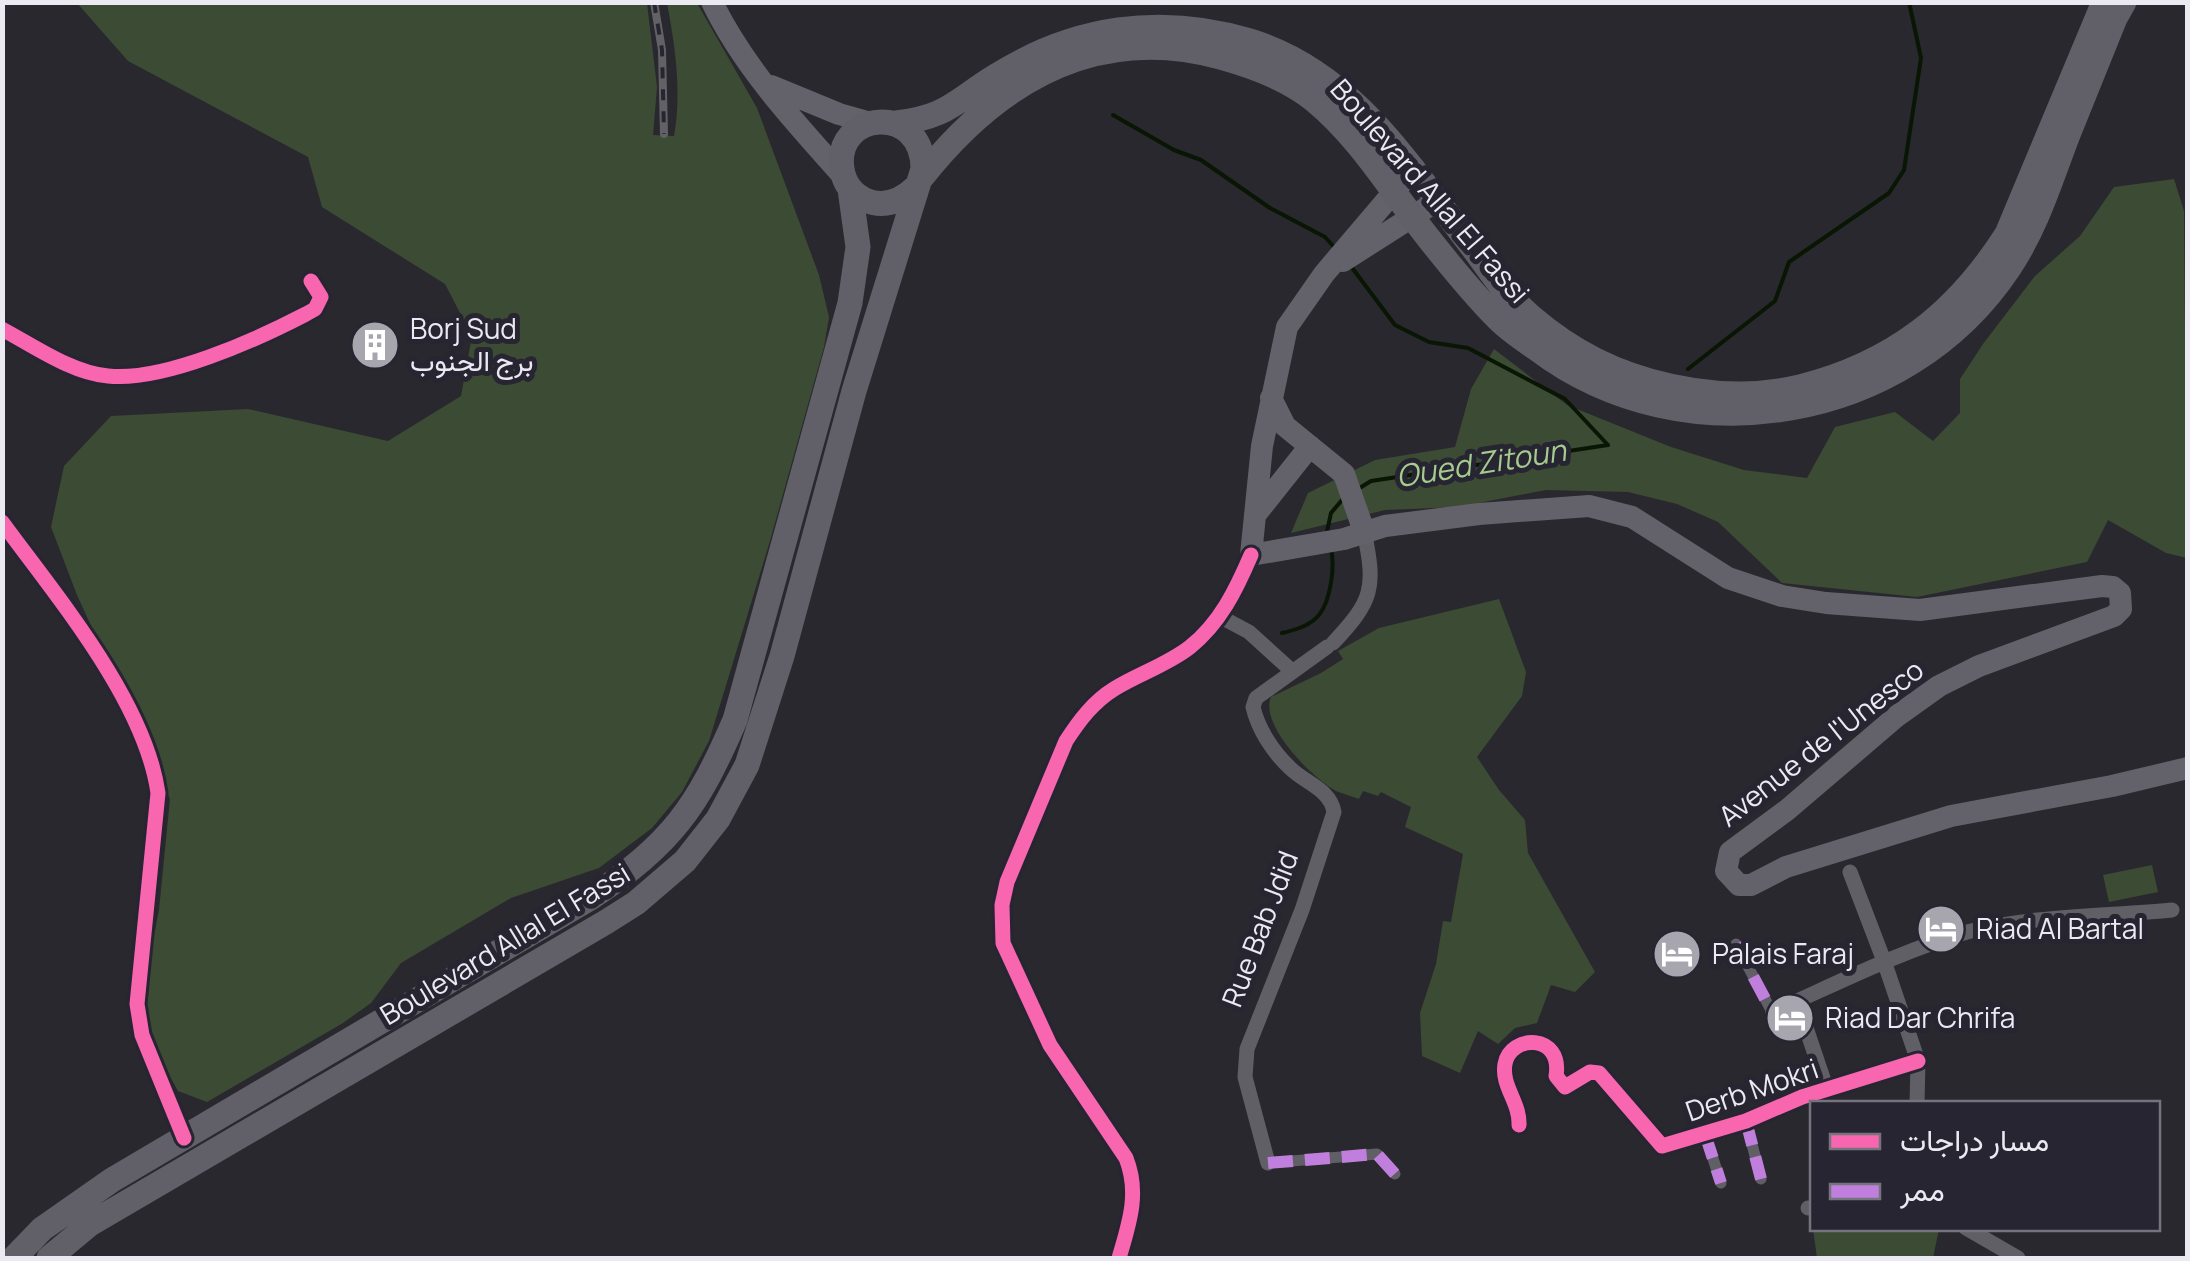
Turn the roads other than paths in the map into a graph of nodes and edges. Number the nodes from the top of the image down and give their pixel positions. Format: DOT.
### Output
graph roads {
  1 [pos="712,2"];
  2 [pos="2104,2"];
  3 [pos="2124,2"];
  4 [pos="763,83"];
  5 [pos="2078,84"];
  6 [pos="884,123"];
  7 [pos="1414,168"];
  8 [pos="846,182"];
  9 [pos="918,184"];
  10 [pos="1393,190"];
  11 [pos="1437,201"];
  12 [pos="1412,215"];
  13 [pos="1324,274"];
  14 [pos="311,281"];
  15 [pos="1968,305"];
  16 [pos="2,329"];
  17 [pos="1271,398"];
  18 [pos="1310,446"];
  19 [pos="1256,515"];
  20 [pos="2,522"];
  21 [pos="1355,527"];
  22 [pos="1250,555"];
  23 [pos="1219,616"];
  24 [pos="1292,671"];
  25 [pos="2188,768"];
  26 [pos="1846,862"];
  27 [pos="2172,910"];
  28 [pos="1736,944"];
  29 [pos="1884,961"];
  30 [pos="1797,1001"];
  31 [pos="1918,1062"];
  32 [pos="1827,1090"];
  33 [pos="1917,1101"];
  34 [pos="1746,1122"];
  35 [pos="1519,1125"];
  36 [pos="1706,1134"];
  37 [pos="184,1138"];
  38 [pos="1268,1163"];
  39 [pos="1395,1174"];
  40 [pos="1761,1179"];
  41 [pos="1721,1182"];
  42 [pos="1973,1231"];
  43 [pos="14,1258"];
  44 [pos="49,1258"];
  45 [pos="1119,1258"];
  46 [pos="2018,1258"];
  1 -- 4 [label="main road"];
  2 -- 5 [label="main road, Boulevard Allal El Fassi"];
  3 -- 5 [label="main road, Boulevard Allal El Fassi"];
  4 -- 6 [label="main road"];
  4 -- 8 [label="main road"];
  5 -- 15 [label="main road, Boulevard Allal El Fassi"];
  6 -- 7 [label="main road, Boulevard Allal El Fassi"];
  6 -- 8 [label="main road"];
  6 -- 9 [label="main road"];
  7 -- 10 [label="main road"];
  7 -- 11 [label="main road, Boulevard Allal El Fassi"];
  8 -- 9 [label="main road"];
  8 -- 37 [label="main road, Boulevard Allal El Fassi"];
  9 -- 10 [label="main road, Boulevard Allal El Fassi"];
  9 -- 44 [label="main road, Boulevard Allal El Fassi"];
  10 -- 12 [label="main road, Boulevard Allal El Fassi"];
  10 -- 13 [label="main road"];
  11 -- 12 [label="main road"];
  11 -- 15 [label="main road, Boulevard Allal El Fassi"];
  12 -- 13 [label="main road"];
  12 -- 15 [label="main road, Boulevard Allal El Fassi"];
  13 -- 17 [label="main road"];
  14 -- 16 [label="street"];
  17 -- 18 [label="main road, Rue Bab Jdid"];
  17 -- 19 [label="main road"];
  18 -- 19 [label="main road"];
  18 -- 21 [label="main road, Rue Bab Jdid"];
  19 -- 22 [label="main road"];
  20 -- 37 [label="street"];
  21 -- 22 [label="main road, Avenue de l'Unesco"];
  21 -- 24 [label="street, Rue Bab Jdid"];
  21 -- 26 [label="main road, Avenue de l'Unesco"];
  22 -- 23 [label="street"];
  23 -- 24 [label="street"];
  23 -- 45 [label="street"];
  24 -- 38 [label="street, Rue Bab Jdid"];
  25 -- 26 [label="main road, Avenue de l'Unesco"];
  26 -- 29 [label="street"];
  27 -- 29 [label="street"];
  28 -- 30 [label="street"];
  29 -- 30 [label="street"];
  29 -- 31 [label="street"];
  30 -- 32 [label="street"];
  31 -- 32 [label="street, Derb Mokri"];
  31 -- 33 [label="street"];
  32 -- 34 [label="street, Derb Mokri"];
  34 -- 36 [label="street, Derb Mokri"];
  34 -- 40 [label="street"];
  35 -- 36 [label="street, Derb Mokri"];
  36 -- 41 [label="street"];
  37 -- 43 [label="main road, Boulevard Allal El Fassi"];
  38 -- 39 [label="street, Rue Bab Jdid"];
  42 -- 46 [label="street"];
}
